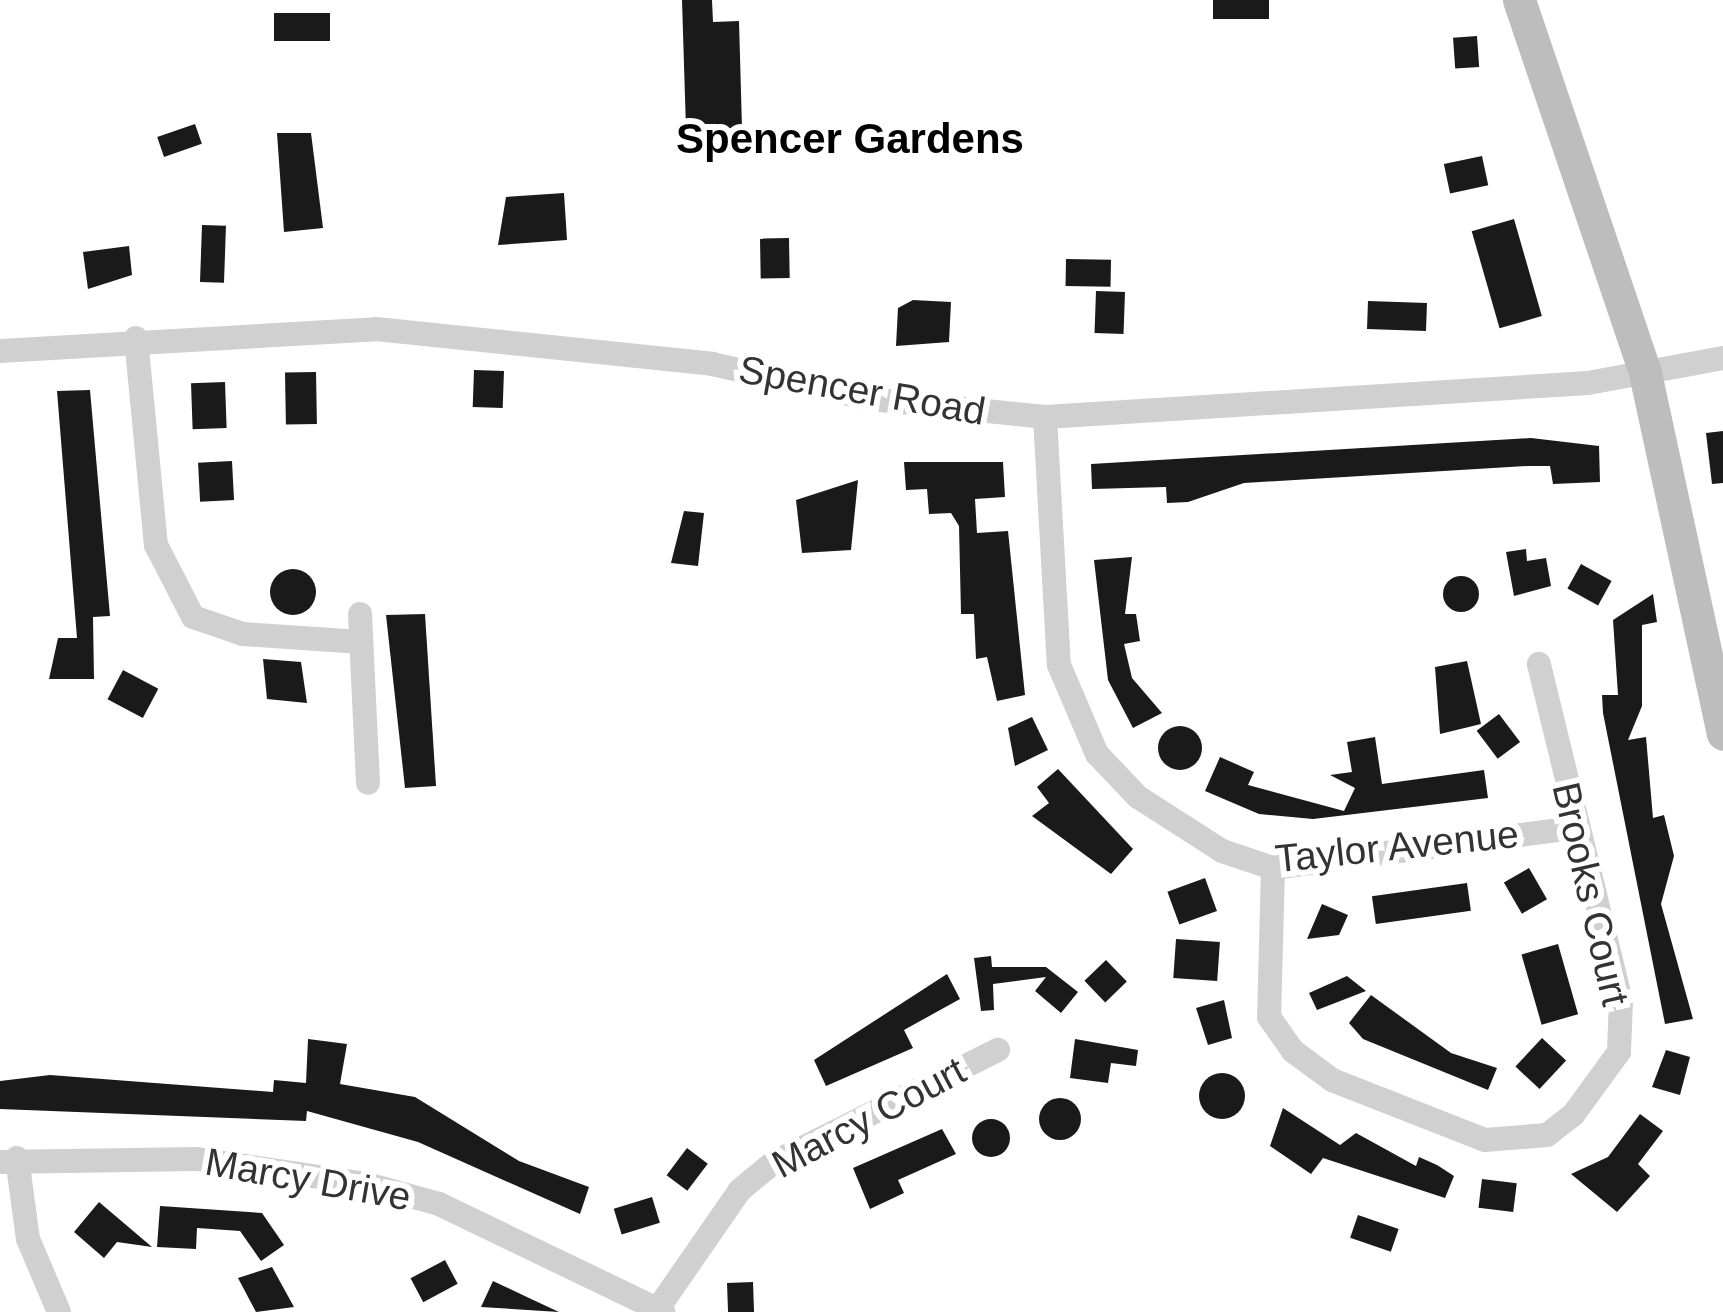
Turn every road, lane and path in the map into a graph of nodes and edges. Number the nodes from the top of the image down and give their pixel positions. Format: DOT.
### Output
graph roads {
  1 [pos="1519,0"];
  2 [pos="136,338"];
  3 [pos="0,351"];
  4 [pos="1723,358"];
  5 [pos="1645,374"];
  6 [pos="1045,417"];
  7 [pos="360,614"];
  8 [pos="361,642"];
  9 [pos="1539,664"];
  10 [pos="1723,734"];
  11 [pos="368,783"];
  12 [pos="1574,828"];
  13 [pos="1273,868"];
  14 [pos="998,1050"];
  15 [pos="9,1160"];
  16 [pos="661,1309"];
  17 [pos="58,1312"];
  1 -- 5 [label="main road"];
  2 -- 3 [label="street, Spencer Road"];
  2 -- 6 [label="street, Spencer Road"];
  2 -- 8 [label="street"];
  4 -- 5 [label="street, Spencer Road"];
  5 -- 6 [label="street, Spencer Road"];
  5 -- 10 [label="main road"];
  6 -- 13 [label="street, Taylor Avenue"];
  7 -- 8 [label="street"];
  8 -- 11 [label="street"];
  9 -- 12 [label="street, Brooks Court"];
  12 -- 13 [label="street, Taylor Avenue"];
  12 -- 13 [label="street, Brooks Court"];
  14 -- 16 [label="street, Marcy Court"];
  15 -- 16 [label="street, Marcy Drive"];
  15 -- 17 [label="street"];
}
